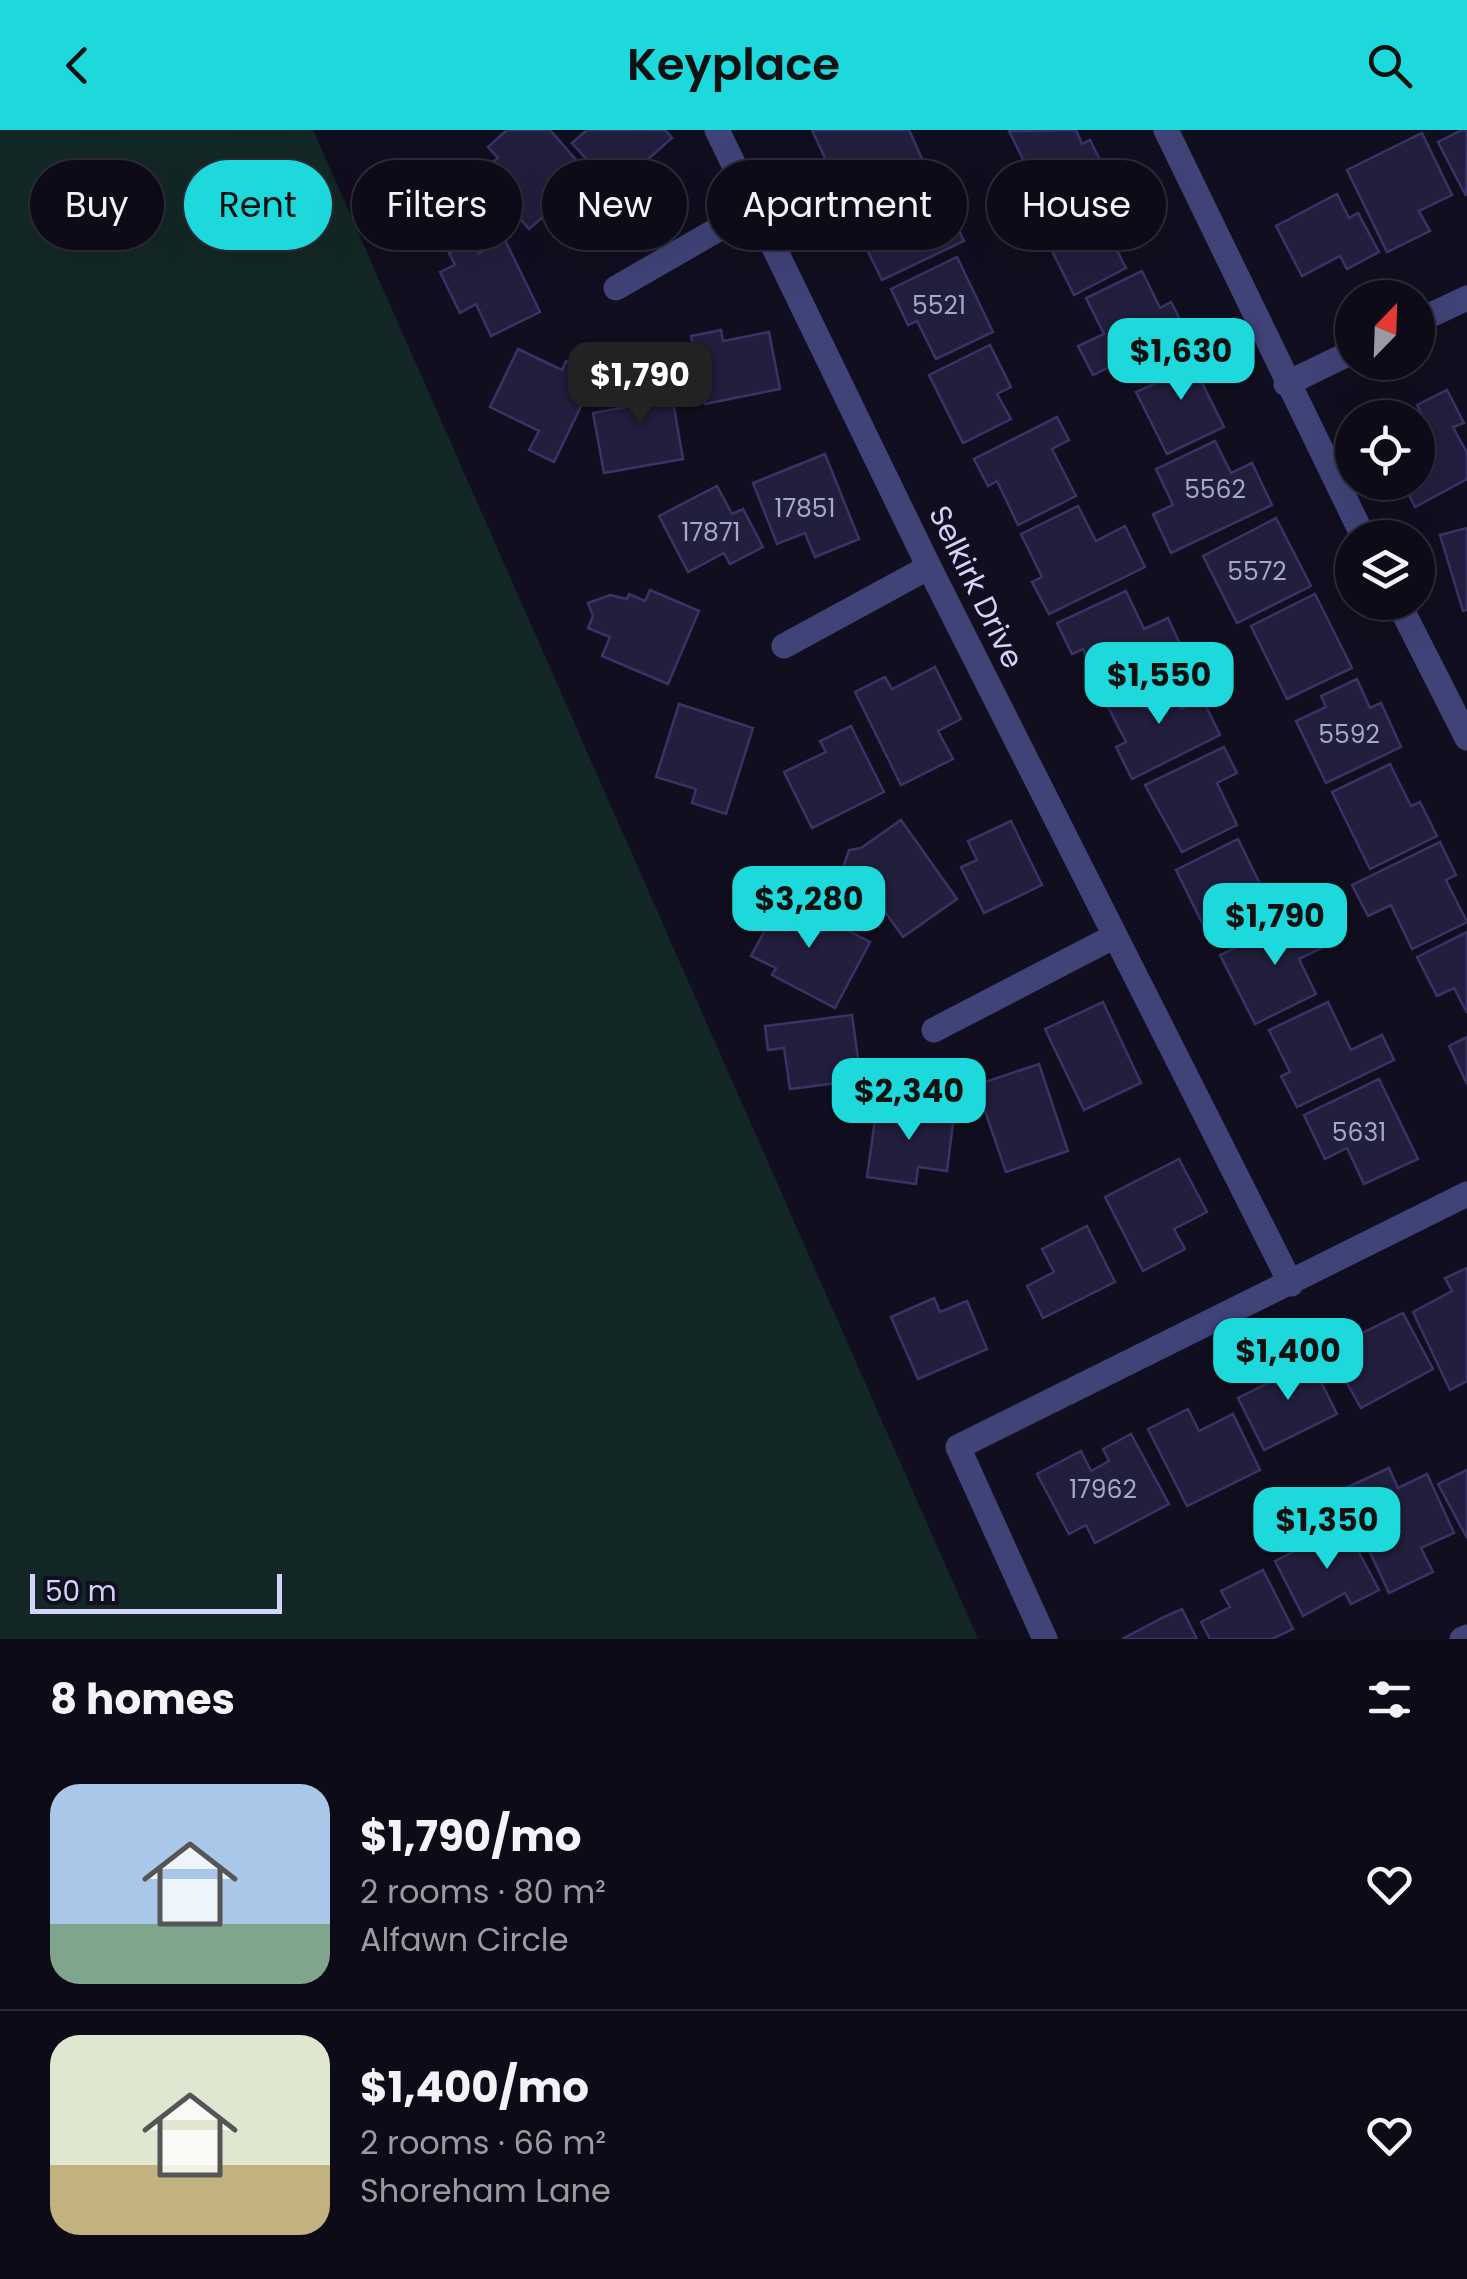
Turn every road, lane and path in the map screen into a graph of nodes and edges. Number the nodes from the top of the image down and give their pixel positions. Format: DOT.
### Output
graph roads {
  1 [pos="717,130"];
  2 [pos="1166,130"];
  3 [pos="731,160"];
  4 [pos="707,235"];
  5 [pos="775,250"];
  6 [pos="616,288"];
  7 [pos="1467,298"];
  8 [pos="1435,313"];
  9 [pos="1335,360"];
  10 [pos="1286,384"];
  11 [pos="1355,520"];
  12 [pos="930,566"];
  13 [pos="1407,620"];
  14 [pos="784,646"];
  15 [pos="1467,738"];
  16 [pos="1115,936"];
  17 [pos="934,1030"];
  18 [pos="1467,1194"];
  19 [pos="1291,1284"];
  20 [pos="1045,1639"];
  1 -- 3 [label="street, Selkirk Drive"];
  2 -- 10 [label="street"];
  4 -- 6 [label="street"];
  5 -- 12 [label="street, Selkirk Drive"];
  7 -- 8 [label="street"];
  9 -- 10 [label="street"];
  10 -- 11 [label="street"];
  12 -- 14 [label="street"];
  12 -- 16 [label="street, Selkirk Drive"];
  13 -- 15 [label="street"];
  16 -- 17 [label="street"];
  16 -- 19 [label="street, Selkirk Drive"];
  18 -- 19 [label="street"];
  19 -- 20 [label="street"];
}
